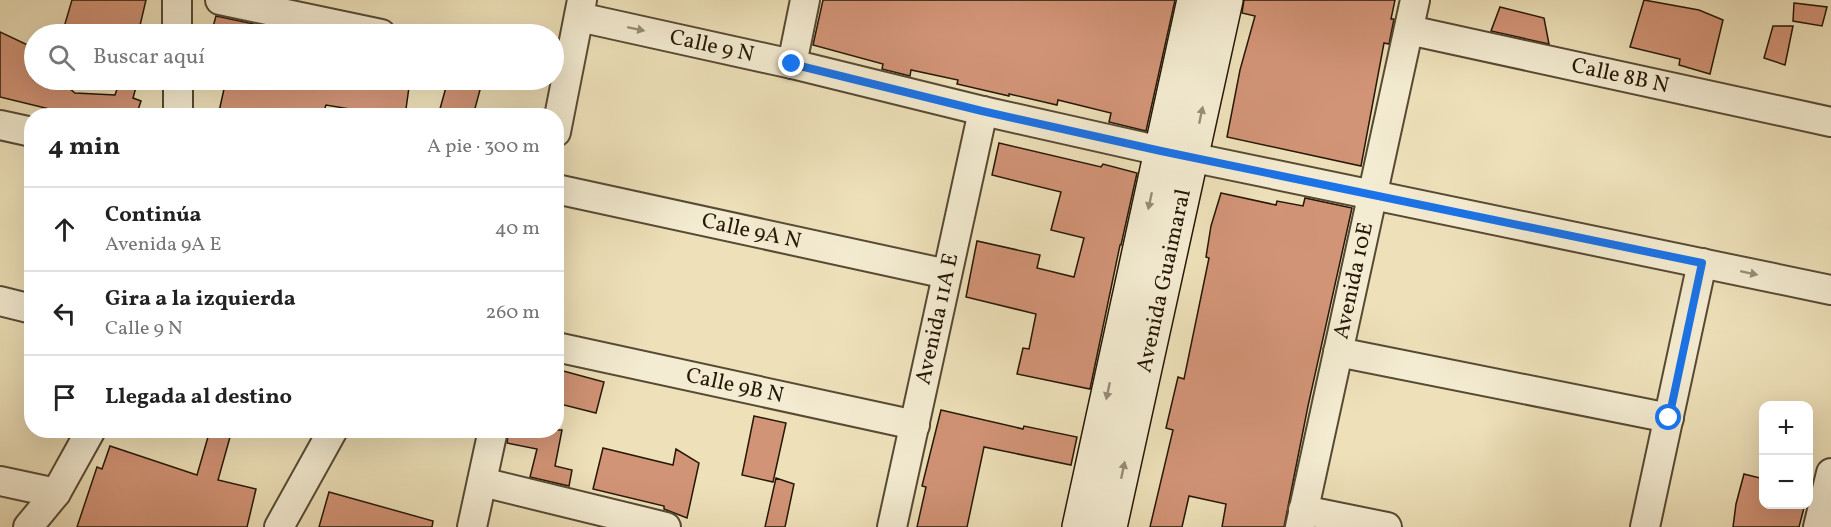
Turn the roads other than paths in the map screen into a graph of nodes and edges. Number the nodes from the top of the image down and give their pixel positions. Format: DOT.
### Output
graph roads {
  1 [pos="177,0"];
  2 [pos="220,0"];
  3 [pos="805,0"];
  4 [pos="1194,0"];
  5 [pos="1226,0"];
  6 [pos="1415,0"];
  7 [pos="580,8"];
  8 [pos="177,24"];
  9 [pos="334,24"];
  10 [pos="1408,30"];
  11 [pos="564,60"];
  12 [pos="792,64"];
  13 [pos="178,90"];
  14 [pos="559,90"];
  15 [pos="178,108"];
  16 [pos="558,108"];
  17 [pos="982,111"];
  18 [pos="1831,122"];
  19 [pos="0,125"];
  20 [pos="24,130"];
  21 [pos="1176,154"];
  22 [pos="564,191"];
  23 [pos="1372,195"];
  24 [pos="1702,263"];
  25 [pos="947,274"];
  26 [pos="1831,290"];
  27 [pos="0,301"];
  28 [pos="24,307"];
  29 [pos="564,349"];
  30 [pos="1338,352"];
  31 [pos="1669,418"];
  32 [pos="915,425"];
  33 [pos="87,438"];
  34 [pos="329,438"];
  35 [pos="491,438"];
  36 [pos="1831,473"];
  37 [pos="0,481"];
  38 [pos="482,482"];
  39 [pos="56,493"];
  40 [pos="1301,519"];
  41 [pos="27,527"];
  42 [pos="279,527"];
  43 [pos="472,527"];
  44 [pos="666,527"];
  45 [pos="892,527"];
  46 [pos="1079,527"];
  47 [pos="1110,527"];
  48 [pos="1387,527"];
  49 [pos="1645,527"];
  50 [pos="1818,527"];
  1 -- 8 [label="street"];
  2 -- 9 [label="street"];
  3 -- 12 [label="street"];
  4 -- 21 [label="street, Avenida Guaimaral"];
  21 -- 5 [label="street, Avenida Guaimaral, one-way"];
  6 -- 10 [label="street, Avenida 10E"];
  7 -- 11 [label="street"];
  7 -- 12 [label="street, Calle 9 N, one-way"];
  10 -- 18 [label="street, Calle 8B N"];
  10 -- 23 [label="street, Avenida 10E"];
  12 -- 17 [label="street, Calle 9 N"];
  13 -- 15 [label="street"];
  14 -- 16 [label="street"];
  17 -- 21 [label="street, Calle 9 N"];
  17 -- 25 [label="street, Avenida 11A E"];
  19 -- 20 [label="street"];
  21 -- 23 [label="street, Calle 9 N"];
  21 -- 46 [label="street, Avenida Guaimaral, one-way"];
  47 -- 21 [label="street, Avenida Guaimaral, one-way"];
  22 -- 25 [label="street, Calle 9A N"];
  23 -- 24 [label="street, Calle 9 N"];
  23 -- 30 [label="street, Avenida 10E"];
  24 -- 26 [label="street, Calle 9 N, one-way"];
  24 -- 31 [label="street"];
  25 -- 32 [label="street, Avenida 11A E"];
  27 -- 28 [label="street"];
  29 -- 32 [label="street, Calle 9B N"];
  30 -- 31 [label="street"];
  30 -- 40 [label="street, Avenida 10E"];
  31 -- 49 [label="street"];
  32 -- 45 [label="street, Avenida 11A E"];
  33 -- 39 [label="street"];
  34 -- 42 [label="street"];
  35 -- 38 [label="street"];
  36 -- 50 [label="street"];
  37 -- 39 [label="street"];
  38 -- 43 [label="street"];
  38 -- 44 [label="street"];
  39 -- 41 [label="street"];
  40 -- 48 [label="street"];
}
